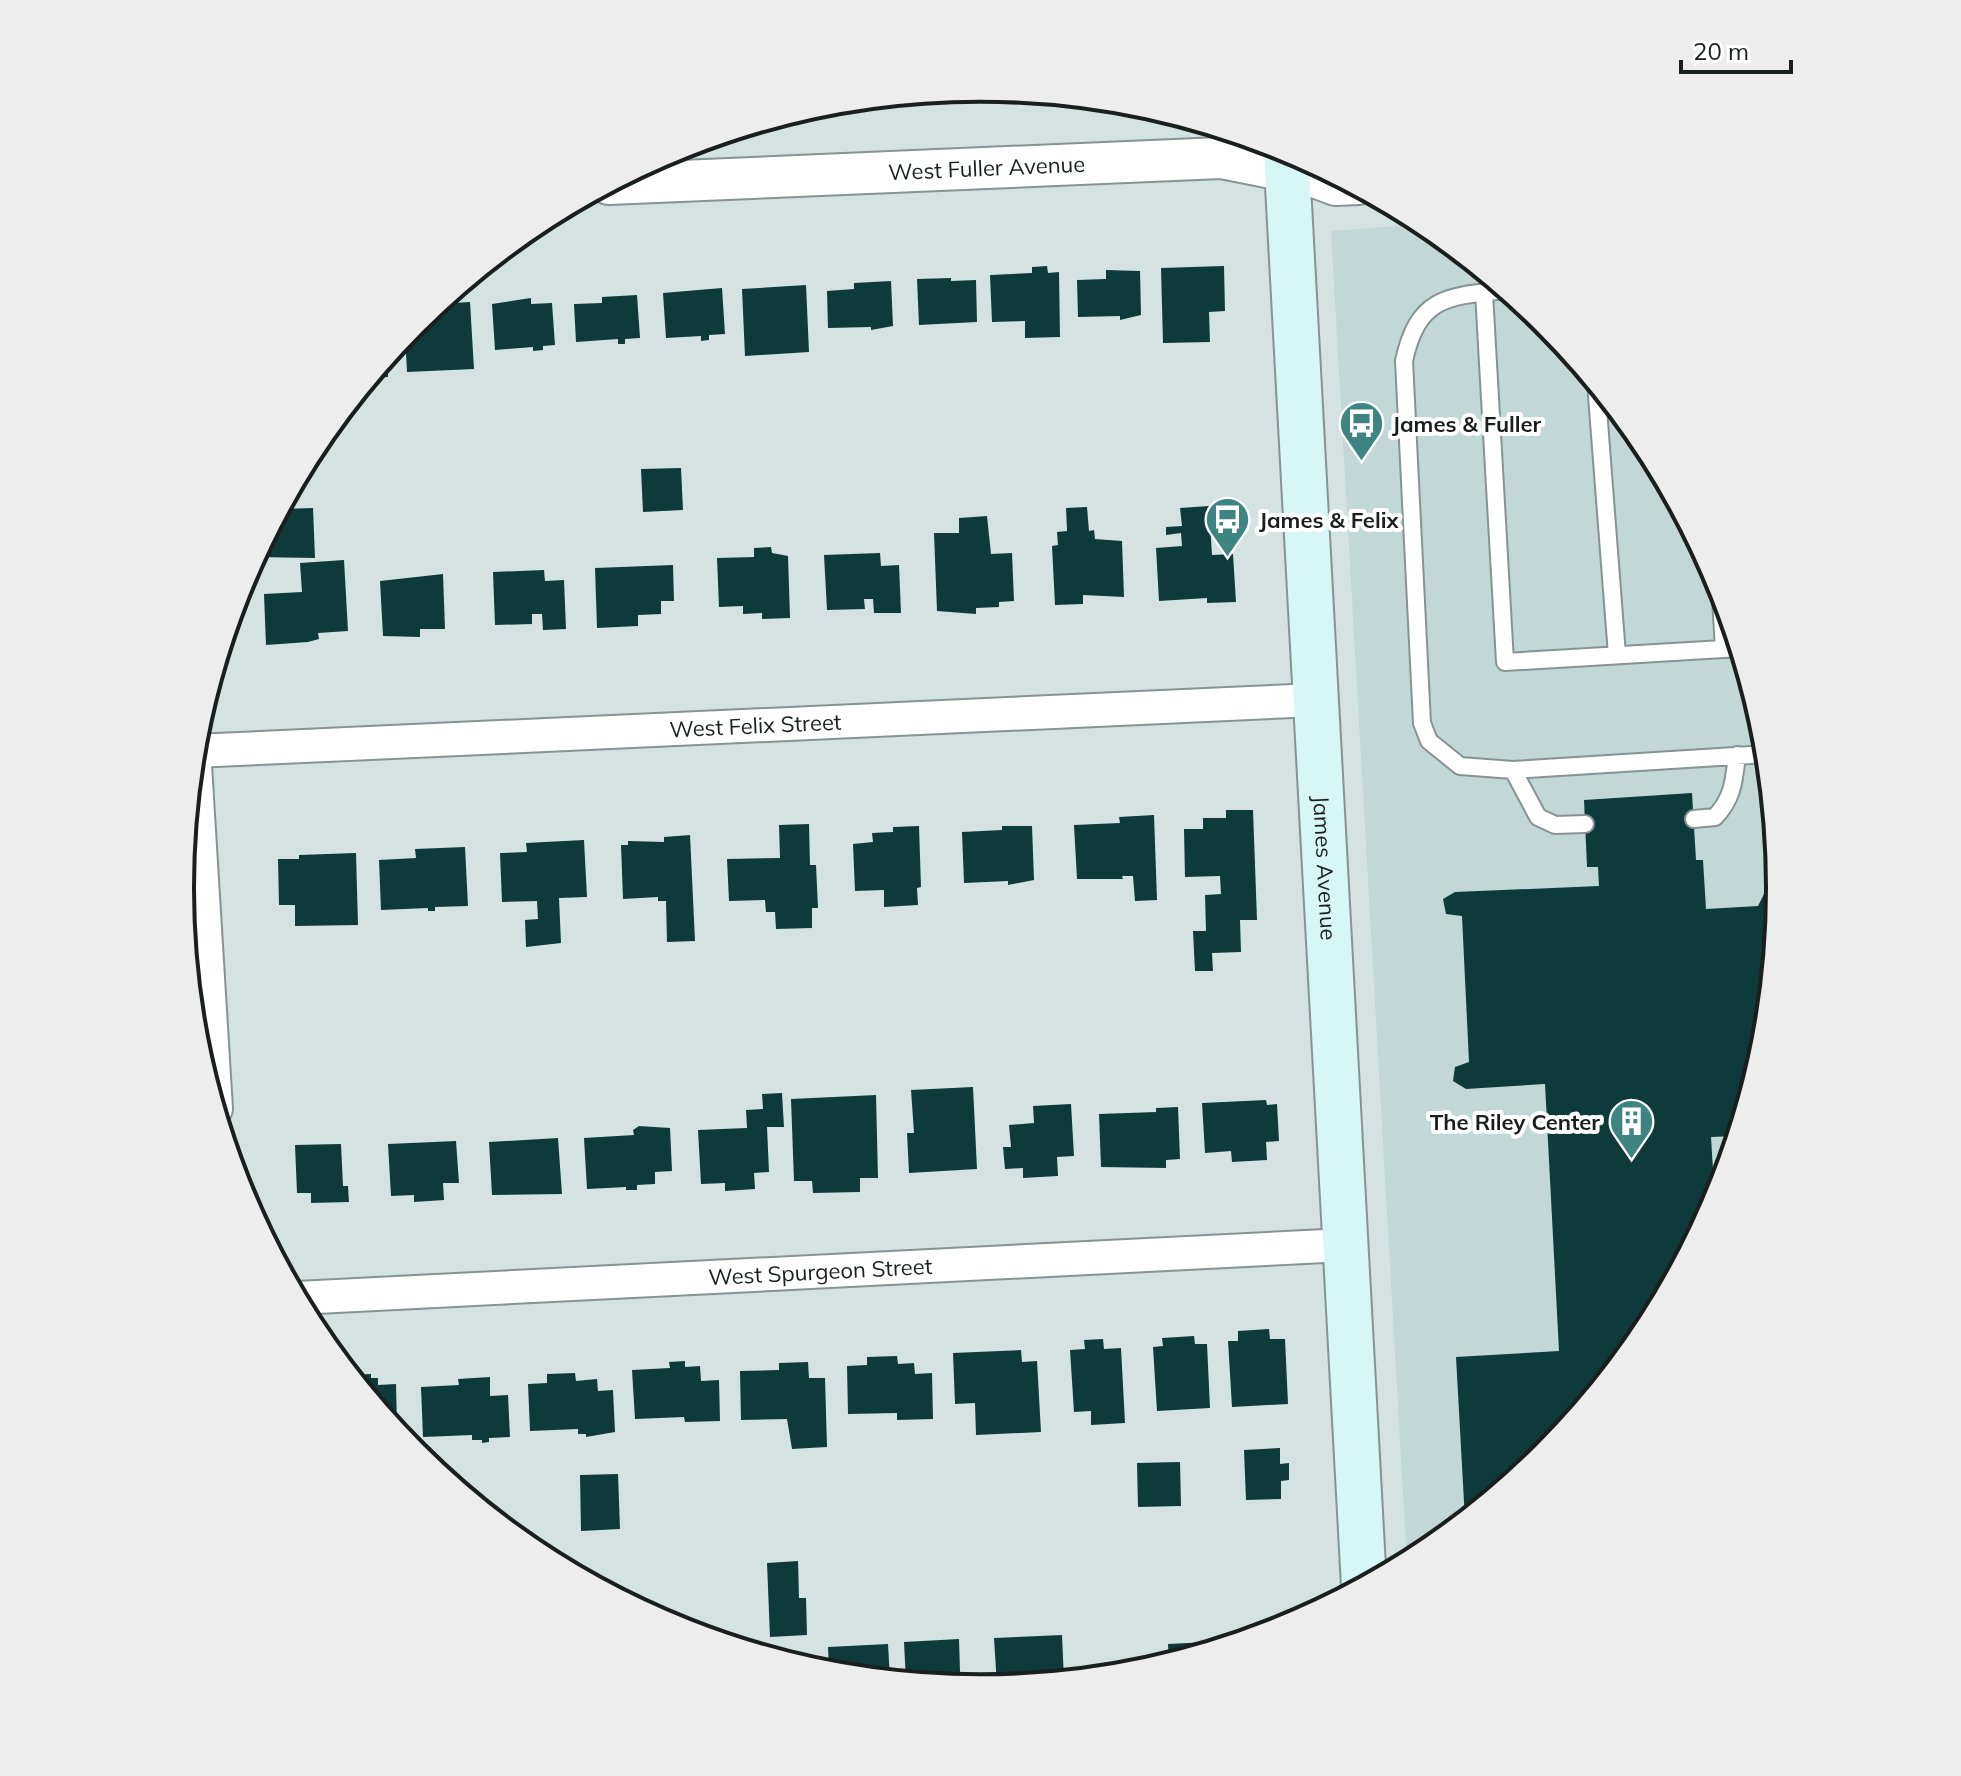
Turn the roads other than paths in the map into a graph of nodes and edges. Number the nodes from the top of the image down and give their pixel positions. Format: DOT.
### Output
graph roads {
  1 [pos="1275,160"];
  2 [pos="1287,165"];
  3 [pos="1317,178"];
  4 [pos="633,183"];
  5 [pos="1339,189"];
  6 [pos="1493,292"];
  7 [pos="1484,293"];
  8 [pos="1597,402"];
  9 [pos="1729,648"];
  10 [pos="1617,655"];
  11 [pos="1316,700"];
  12 [pos="207,749"];
  13 [pos="1754,754"];
  14 [pos="1737,755"];
  15 [pos="1513,770"];
  16 [pos="198,816"];
  17 [pos="1694,819"];
  18 [pos="1585,824"];
  19 [pos="213,1053"];
  20 [pos="1345,1245"];
  21 [pos="310,1297"];
  22 [pos="1363,1574"];
  1 -- 4 [label="street, West Fuller Avenue"];
  2 -- 11 [label="main road, James Avenue"];
  3 -- 5 [label="street, West Fuller Avenue"];
  6 -- 7 [label="lane"];
  7 -- 10 [label="lane"];
  7 -- 15 [label="lane"];
  8 -- 10 [label="lane"];
  9 -- 10 [label="lane"];
  11 -- 12 [label="street, West Felix Street"];
  11 -- 20 [label="main road, James Avenue"];
  13 -- 14 [label="lane"];
  14 -- 15 [label="lane"];
  14 -- 17 [label="lane"];
  15 -- 18 [label="lane"];
  16 -- 19 [label="street"];
  20 -- 21 [label="street, West Spurgeon Street"];
  20 -- 22 [label="main road, James Avenue"];
}
